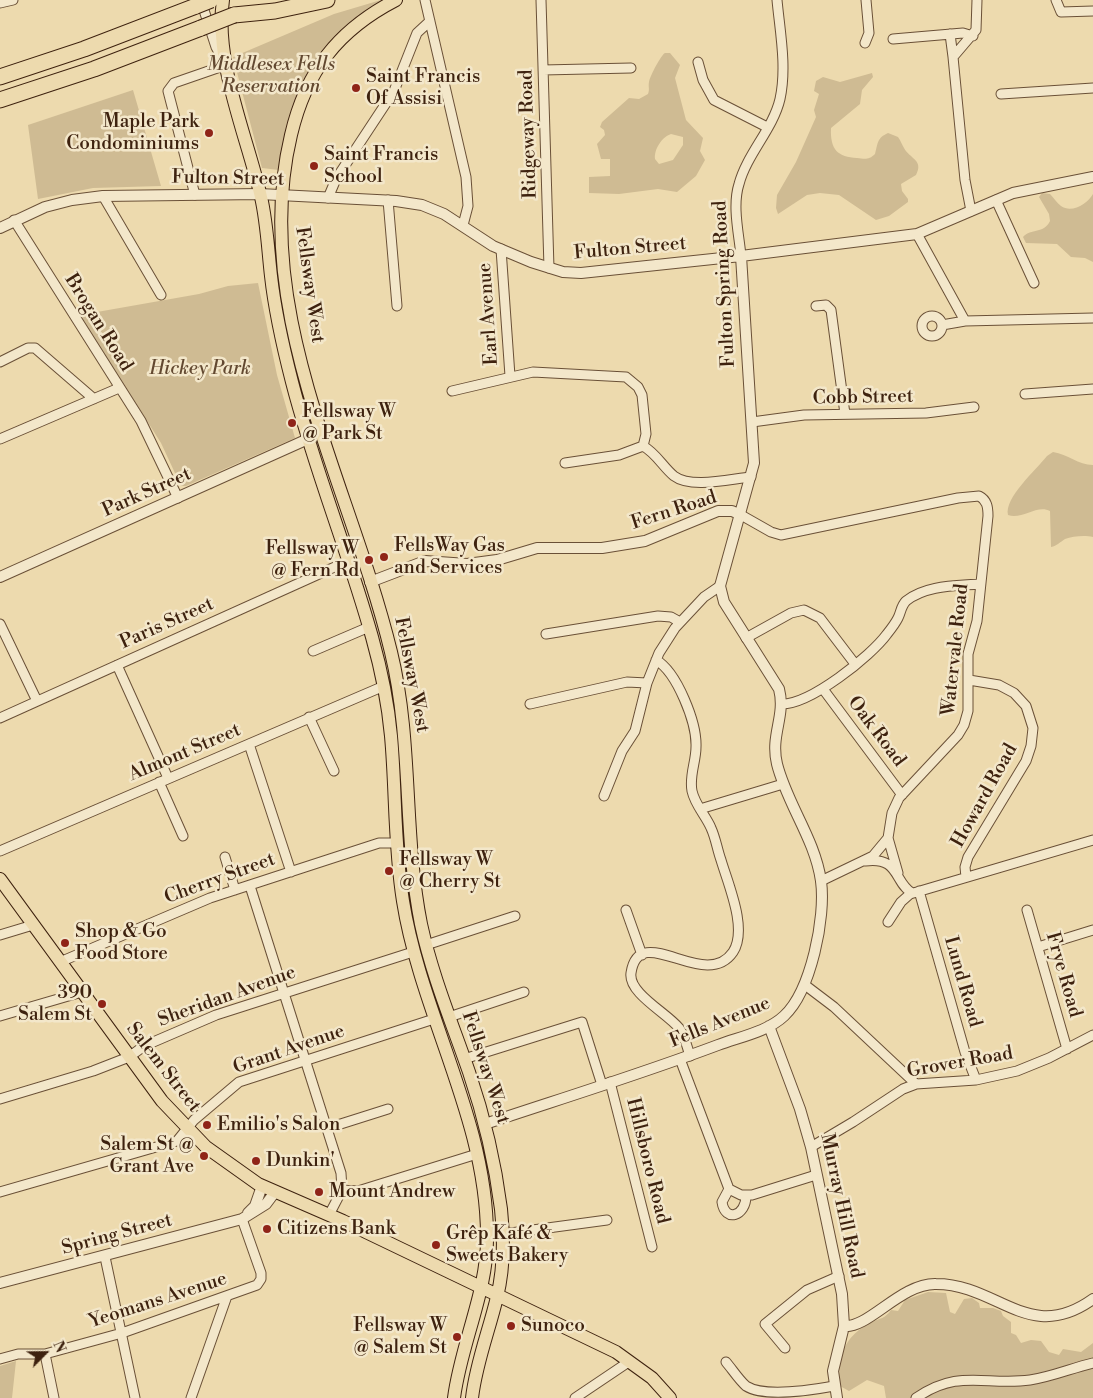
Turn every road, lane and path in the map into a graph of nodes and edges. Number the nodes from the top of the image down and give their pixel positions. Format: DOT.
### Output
graph roads {
  1 [pos="12,0"];
  2 [pos="211,0"];
  3 [pos="223,0"];
  4 [pos="271,0"];
  5 [pos="328,0"];
  6 [pos="396,0"];
  7 [pos="424,0"];
  8 [pos="540,0"];
  9 [pos="778,0"];
  10 [pos="866,0"];
  11 [pos="977,0"];
  12 [pos="1056,0"];
  13 [pos="0,3"];
  14 [pos="198,3"];
  15 [pos="1093,11"];
  16 [pos="234,15"];
  17 [pos="430,21"];
  18 [pos="950,34"];
  19 [pos="973,36"];
  20 [pos="893,40"];
  21 [pos="865,43"];
  22 [pos="953,57"];
  23 [pos="698,62"];
  24 [pos="226,65"];
  25 [pos="631,68"];
  26 [pos="544,70"];
  27 [pos="0,77"];
  28 [pos="1093,88"];
  29 [pos="1001,94"];
  30 [pos="0,100"];
  31 [pos="766,127"];
  32 [pos="1093,177"];
  33 [pos="260,194"];
  34 [pos="194,195"];
  35 [pos="281,195"];
  36 [pos="102,196"];
  37 [pos="328,198"];
  38 [pos="388,200"];
  39 [pos="996,200"];
  40 [pos="971,211"];
  41 [pos="14,220"];
  42 [pos="463,225"];
  43 [pos="0,228"];
  44 [pos="916,234"];
  45 [pos="501,249"];
  46 [pos="741,256"];
  47 [pos="548,268"];
  48 [pos="1034,283"];
  49 [pos="161,295"];
  50 [pos="397,306"];
  51 [pos="816,306"];
  52 [pos="1093,318"];
  53 [pos="965,321"];
  54 [pos="942,324"];
  55 [pos="0,362"];
  56 [pos="510,376"];
  57 [pos="120,388"];
  58 [pos="1093,389"];
  59 [pos="452,391"];
  60 [pos="1025,394"];
  61 [pos="94,399"];
  62 [pos="974,407"];
  63 [pos="845,414"];
  64 [pos="752,422"];
  65 [pos="0,439"];
  66 [pos="308,439"];
  67 [pos="643,446"];
  68 [pos="565,463"];
  69 [pos="751,477"];
  70 [pos="178,498"];
  71 [pos="984,500"];
  72 [pos="740,515"];
  73 [pos="348,561"];
  74 [pos="0,577"];
  75 [pos="370,582"];
  76 [pos="979,584"];
  77 [pos="720,586"];
  78 [pos="680,622"];
  79 [pos="0,624"];
  80 [pos="369,627"];
  81 [pos="546,634"];
  82 [pos="746,638"];
  83 [pos="313,651"];
  84 [pos="656,660"];
  85 [pos="855,664"];
  86 [pos="117,665"];
  87 [pos="969,680"];
  88 [pos="647,683"];
  89 [pos="384,686"];
  90 [pos="823,689"];
  91 [pos="37,701"];
  92 [pos="530,704"];
  93 [pos="782,704"];
  94 [pos="309,717"];
  95 [pos="0,718"];
  96 [pos="249,744"];
  97 [pos="334,771"];
  98 [pos="164,780"];
  99 [pos="783,784"];
  100 [pos="902,795"];
  101 [pos="604,796"];
  102 [pos="700,809"];
  103 [pos="183,836"];
  104 [pos="888,838"];
  105 [pos="1093,840"];
  106 [pos="396,843"];
  107 [pos="0,851"];
  108 [pos="224,857"];
  109 [pos="865,861"];
  110 [pos="291,872"];
  111 [pos="899,874"];
  112 [pos="966,877"];
  113 [pos="0,879"];
  114 [pos="821,881"];
  115 [pos="250,886"];
  116 [pos="235,890"];
  117 [pos="916,892"];
  118 [pos="626,910"];
  119 [pos="1027,910"];
  120 [pos="515,916"];
  121 [pos="888,922"];
  122 [pos="34,925"];
  123 [pos="1093,930"];
  124 [pos="0,935"];
  125 [pos="426,944"];
  126 [pos="1038,947"];
  127 [pos="413,952"];
  128 [pos="642,954"];
  129 [pos="60,962"];
  130 [pos="805,985"];
  131 [pos="82,992"];
  132 [pos="284,992"];
  133 [pos="524,992"];
  134 [pos="0,1016"];
  135 [pos="449,1017"];
  136 [pos="434,1019"];
  137 [pos="769,1026"];
  138 [pos="1093,1035"];
  139 [pos="1067,1049"];
  140 [pos="129,1057"];
  141 [pos="685,1058"];
  142 [pos="464,1059"];
  143 [pos="305,1060"];
  144 [pos="976,1080"];
  145 [pos="606,1084"];
  146 [pos="916,1084"];
  147 [pos="0,1099"];
  148 [pos="388,1108"];
  149 [pos="485,1124"];
  150 [pos="328,1128"];
  151 [pos="188,1130"];
  152 [pos="811,1147"];
  153 [pos="477,1154"];
  154 [pos="816,1175"];
  155 [pos="262,1186"];
  156 [pos="729,1189"];
  157 [pos="342,1190"];
  158 [pos="0,1192"];
  159 [pos="275,1192"];
  160 [pos="746,1196"];
  161 [pos="329,1215"];
  162 [pos="242,1219"];
  163 [pos="607,1220"];
  164 [pos="503,1234"];
  165 [pos="652,1247"];
  166 [pos="105,1257"];
  167 [pos="839,1276"];
  168 [pos="1,1280"];
  169 [pos="481,1287"];
  170 [pos="227,1296"];
  171 [pos="498,1296"];
  172 [pos="1093,1299"];
  173 [pos="844,1326"];
  174 [pos="122,1333"];
  175 [pos="785,1348"];
  176 [pos="45,1354"];
  177 [pos="0,1359"];
  178 [pos="630,1361"];
  179 [pos="726,1362"];
  180 [pos="1093,1363"];
  181 [pos="834,1386"];
  182 [pos="54,1398"];
  183 [pos="135,1398"];
  184 [pos="191,1398"];
  185 [pos="454,1398"];
  186 [pos="472,1398"];
  187 [pos="576,1398"];
  188 [pos="670,1398"];
  189 [pos="837,1398"];
  190 [pos="916,1398"];
  1 -- 13 [label="street"];
  2 -- 14 [label="highway, bridge"];
  3 -- 24 [label="main road, Fellsway West"];
  4 -- 16 [label="highway"];
  5 -- 16 [label="highway"];
  6 -- 35 [label="main road, Fellsway West"];
  7 -- 17 [label="street"];
  8 -- 26 [label="street, Ridgeway Road"];
  9 -- 31 [label="street, Fulton Spring Road"];
  10 -- 21 [label="street"];
  11 -- 19 [label="street"];
  12 -- 15 [label="street"];
  14 -- 24 [label="street"];
  14 -- 27 [label="highway"];
  16 -- 30 [label="highway, bridge"];
  17 -- 37 [label="street"];
  17 -- 42 [label="street"];
  18 -- 19 [label="street"];
  18 -- 20 [label="street"];
  18 -- 22 [label="street"];
  19 -- 22 [label="street"];
  22 -- 40 [label="street"];
  23 -- 31 [label="street"];
  24 -- 33 [label="main road, Fellsway West"];
  24 -- 34 [label="street"];
  25 -- 26 [label="street"];
  26 -- 47 [label="street, Ridgeway Road"];
  28 -- 29 [label="street"];
  31 -- 46 [label="street, Fulton Spring Road"];
  32 -- 39 [label="street, Fulton Street"];
  33 -- 34 [label="street, Fulton Street"];
  33 -- 35 [label="street, Fulton Street"];
  33 -- 66 [label="main road, Fellsway West"];
  34 -- 36 [label="street, Fulton Street"];
  35 -- 37 [label="street, Fulton Street"];
  35 -- 75 [label="main road, Fellsway West"];
  36 -- 41 [label="street, Fulton Street"];
  36 -- 49 [label="street"];
  37 -- 38 [label="street, Fulton Street"];
  38 -- 42 [label="street, Fulton Street"];
  38 -- 50 [label="street"];
  39 -- 40 [label="street, Fulton Street"];
  39 -- 48 [label="street"];
  40 -- 44 [label="street, Fulton Street"];
  41 -- 43 [label="street, Fulton Street"];
  41 -- 57 [label="street, Brogan Road"];
  42 -- 45 [label="street, Fulton Street"];
  44 -- 46 [label="street, Fulton Street"];
  44 -- 53 [label="street"];
  45 -- 47 [label="street, Fulton Street"];
  45 -- 56 [label="street, Earl Avenue"];
  46 -- 47 [label="street, Fulton Street"];
  46 -- 64 [label="street, Fulton Spring Road"];
  51 -- 63 [label="street"];
  52 -- 53 [label="street"];
  53 -- 54 [label="street"];
  55 -- 61 [label="street"];
  56 -- 59 [label="street"];
  56 -- 67 [label="street"];
  57 -- 61 [label="street"];
  57 -- 70 [label="street, Brogan Road"];
  58 -- 60 [label="street"];
  61 -- 65 [label="street"];
  62 -- 63 [label="street, Cobb Street"];
  63 -- 64 [label="street, Cobb Street"];
  64 -- 69 [label="street, Fulton Spring Road"];
  66 -- 70 [label="street, Park Street"];
  66 -- 73 [label="main road, Fellsway West"];
  67 -- 68 [label="street"];
  67 -- 69 [label="street"];
  69 -- 72 [label="street, Fulton Spring Road"];
  70 -- 74 [label="street, Park Street"];
  71 -- 72 [label="street, Fern Road"];
  71 -- 76 [label="street, Watervale Road"];
  72 -- 75 [label="street, Fern Road"];
  72 -- 77 [label="street, Fulton Spring Road"];
  73 -- 80 [label="main road, Fellsway West"];
  73 -- 86 [label="street, Paris Street"];
  75 -- 125 [label="main road, Fellsway West"];
  76 -- 85 [label="street"];
  76 -- 87 [label="street, Watervale Road"];
  77 -- 78 [label="street"];
  77 -- 82 [label="street"];
  78 -- 81 [label="street"];
  78 -- 84 [label="street"];
  79 -- 91 [label="street"];
  80 -- 83 [label="street"];
  80 -- 89 [label="main road, Fellsway West"];
  82 -- 85 [label="street"];
  82 -- 93 [label="street"];
  84 -- 88 [label="street"];
  84 -- 102 [label="street"];
  85 -- 90 [label="street"];
  86 -- 91 [label="street, Paris Street"];
  86 -- 98 [label="street"];
  87 -- 100 [label="street, Watervale Road"];
  87 -- 112 [label="street, Howard Road"];
  88 -- 92 [label="street"];
  88 -- 101 [label="street"];
  89 -- 94 [label="street, Almont Street"];
  89 -- 106 [label="main road, Fellsway West"];
  90 -- 93 [label="street"];
  90 -- 100 [label="street, Oak Road"];
  91 -- 95 [label="street, Paris Street"];
  93 -- 99 [label="street, Fells Avenue"];
  94 -- 96 [label="street, Almont Street"];
  94 -- 97 [label="street"];
  96 -- 98 [label="street, Almont Street"];
  96 -- 110 [label="street"];
  98 -- 103 [label="street"];
  98 -- 107 [label="street, Almont Street"];
  99 -- 102 [label="street"];
  99 -- 114 [label="street, Fells Avenue"];
  100 -- 104 [label="street, Watervale Road"];
  102 -- 128 [label="street"];
  104 -- 109 [label="street"];
  104 -- 111 [label="street, Watervale Road"];
  105 -- 112 [label="street"];
  106 -- 110 [label="street, Cherry Street"];
  106 -- 127 [label="main road, Fellsway West"];
  108 -- 116 [label="street"];
  109 -- 111 [label="street, Lund Road"];
  109 -- 114 [label="street"];
  110 -- 115 [label="street, Cherry Street"];
  111 -- 117 [label="street, Lund Road"];
  112 -- 117 [label="street"];
  113 -- 122 [label="main road, Salem Street"];
  114 -- 130 [label="street, Fells Avenue"];
  115 -- 116 [label="street, Cherry Street"];
  115 -- 132 [label="street"];
  116 -- 129 [label="street, Cherry Street"];
  117 -- 121 [label="street"];
  117 -- 144 [label="street, Lund Road"];
  118 -- 128 [label="street"];
  119 -- 126 [label="street, Frye Road"];
  120 -- 125 [label="street"];
  122 -- 124 [label="street"];
  122 -- 129 [label="main road, Salem Street"];
  123 -- 126 [label="street"];
  125 -- 135 [label="main road, Fellsway West"];
  126 -- 139 [label="street, Frye Road"];
  127 -- 132 [label="street, Sheridan Avenue"];
  127 -- 136 [label="main road, Fellsway West"];
  128 -- 141 [label="street"];
  129 -- 131 [label="main road, Salem Street"];
  130 -- 137 [label="street, Fells Avenue"];
  130 -- 146 [label="street"];
  131 -- 134 [label="street"];
  131 -- 140 [label="main road, Salem Street"];
  132 -- 140 [label="street, Sheridan Avenue"];
  132 -- 143 [label="street"];
  133 -- 135 [label="street"];
  135 -- 142 [label="main road, Fellsway West"];
  136 -- 143 [label="street, Grant Avenue"];
  136 -- 153 [label="main road, Fellsway West"];
  137 -- 141 [label="street, Fells Avenue"];
  137 -- 152 [label="street, Murray Hill Road"];
  138 -- 139 [label="street, Grover Road"];
  139 -- 144 [label="street, Grover Road"];
  140 -- 147 [label="street, Sheridan Avenue"];
  140 -- 151 [label="main road, Salem Street"];
  141 -- 145 [label="street, Fells Avenue"];
  141 -- 156 [label="street"];
  142 -- 145 [label="street, Hillsboro Road"];
  142 -- 149 [label="main road, Fellsway West"];
  143 -- 150 [label="street"];
  143 -- 151 [label="street, Grant Avenue"];
  144 -- 146 [label="street, Grover Road"];
  145 -- 149 [label="street, Fells Avenue"];
  145 -- 165 [label="street, Hillsboro Road"];
  146 -- 152 [label="street, Grover Road"];
  148 -- 150 [label="street"];
  149 -- 164 [label="main road, Fellsway West"];
  150 -- 157 [label="street"];
  151 -- 155 [label="main road, Salem Street"];
  151 -- 158 [label="street, Grant Avenue"];
  152 -- 154 [label="street, Murray Hill Road"];
  153 -- 157 [label="street"];
  153 -- 169 [label="main road, Fellsway West"];
  154 -- 160 [label="street"];
  154 -- 167 [label="street, Murray Hill Road"];
  155 -- 159 [label="main road, Salem Street"];
  155 -- 162 [label="street"];
  156 -- 160 [label="street"];
  156 -- 160 [label="street"];
  157 -- 161 [label="street"];
  159 -- 161 [label="main road, Salem Street"];
  159 -- 162 [label="street, Spring Street"];
  161 -- 169 [label="main road, Salem Street"];
  162 -- 166 [label="street, Spring Street"];
  162 -- 170 [label="street, Yeomans Avenue"];
  163 -- 164 [label="street"];
  164 -- 171 [label="main road, Fellsway West"];
  166 -- 168 [label="street, Spring Street"];
  166 -- 174 [label="street"];
  167 -- 173 [label="street, Murray Hill Road"];
  167 -- 175 [label="street"];
  169 -- 171 [label="main road, Salem Street"];
  169 -- 185 [label="main road, Fellsway West"];
  170 -- 174 [label="street, Yeomans Avenue"];
  170 -- 184 [label="street"];
  171 -- 178 [label="main road, Salem Street"];
  171 -- 186 [label="main road, Fellsway West"];
  172 -- 173 [label="street"];
  173 -- 181 [label="street, Murray Hill Road"];
  174 -- 176 [label="street, Yeomans Avenue"];
  174 -- 183 [label="street"];
  176 -- 177 [label="street, Yeomans Avenue"];
  176 -- 182 [label="street"];
  178 -- 187 [label="street"];
  178 -- 188 [label="main road, Salem Street"];
  179 -- 181 [label="street"];
  180 -- 190 [label="street"];
  181 -- 189 [label="street, Murray Hill Road"];
}
